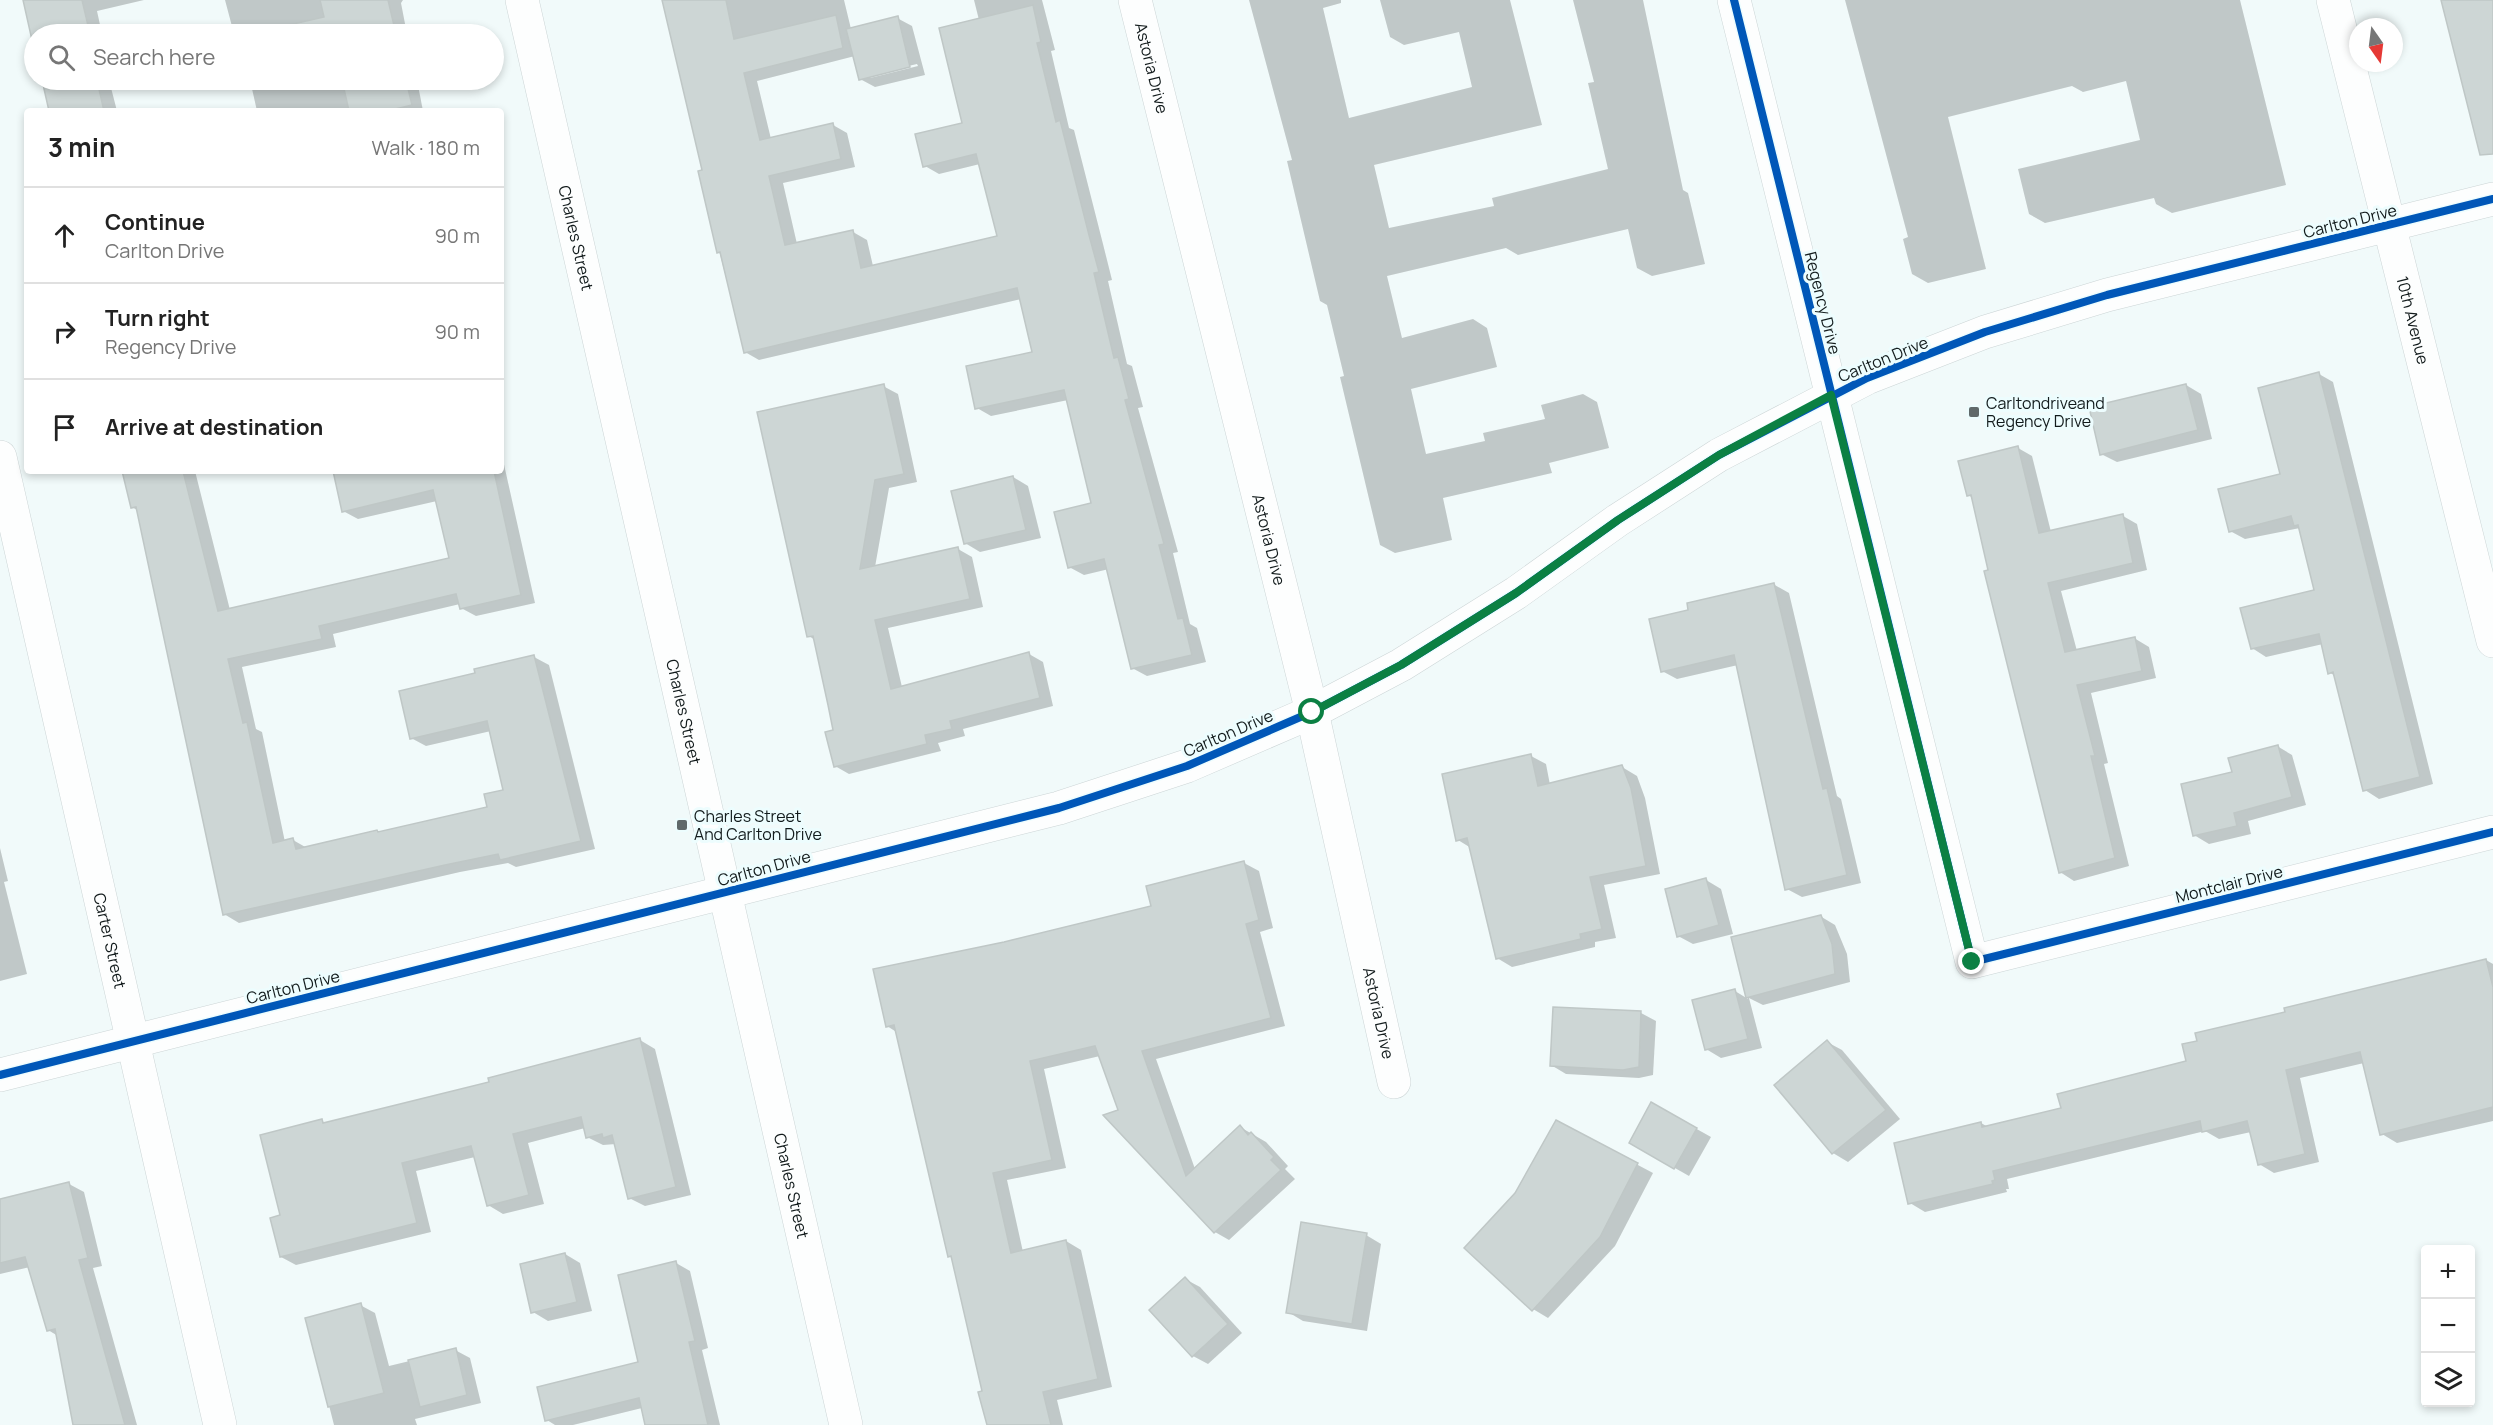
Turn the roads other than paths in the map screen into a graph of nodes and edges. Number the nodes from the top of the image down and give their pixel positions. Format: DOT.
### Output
graph roads {
  1 [pos="522,0"];
  2 [pos="1135,0"];
  3 [pos="1734,0"];
  4 [pos="2333,0"];
  5 [pos="2493,200"];
  6 [pos="2389,225"];
  7 [pos="1831,395"];
  8 [pos="0,457"];
  9 [pos="10,545"];
  10 [pos="2493,641"];
  11 [pos="1312,712"];
  12 [pos="2493,832"];
  13 [pos="725,893"];
  14 [pos="1972,962"];
  15 [pos="133,1041"];
  16 [pos="0,1075"];
  17 [pos="1394,1082"];
  18 [pos="220,1425"];
  19 [pos="846,1425"];
  1 -- 13 [label="street, Charles Street"];
  2 -- 11 [label="street, Astoria Drive"];
  3 -- 7 [label="street, Regency Drive"];
  4 -- 6 [label="street, 10th Avenue"];
  5 -- 6 [label="street, Carlton Drive"];
  6 -- 7 [label="street, Carlton Drive"];
  6 -- 10 [label="street, 10th Avenue"];
  7 -- 11 [label="street, Carlton Drive"];
  7 -- 14 [label="street, Regency Drive"];
  8 -- 9 [label="street, Carter Street"];
  9 -- 15 [label="street, Carter Street"];
  11 -- 13 [label="street, Carlton Drive"];
  11 -- 17 [label="street, Astoria Drive"];
  12 -- 14 [label="street, Montclair Drive"];
  13 -- 15 [label="street, Carlton Drive"];
  13 -- 19 [label="street, Charles Street"];
  15 -- 16 [label="street, Carlton Drive"];
  15 -- 18 [label="street, Carter Street"];
}
